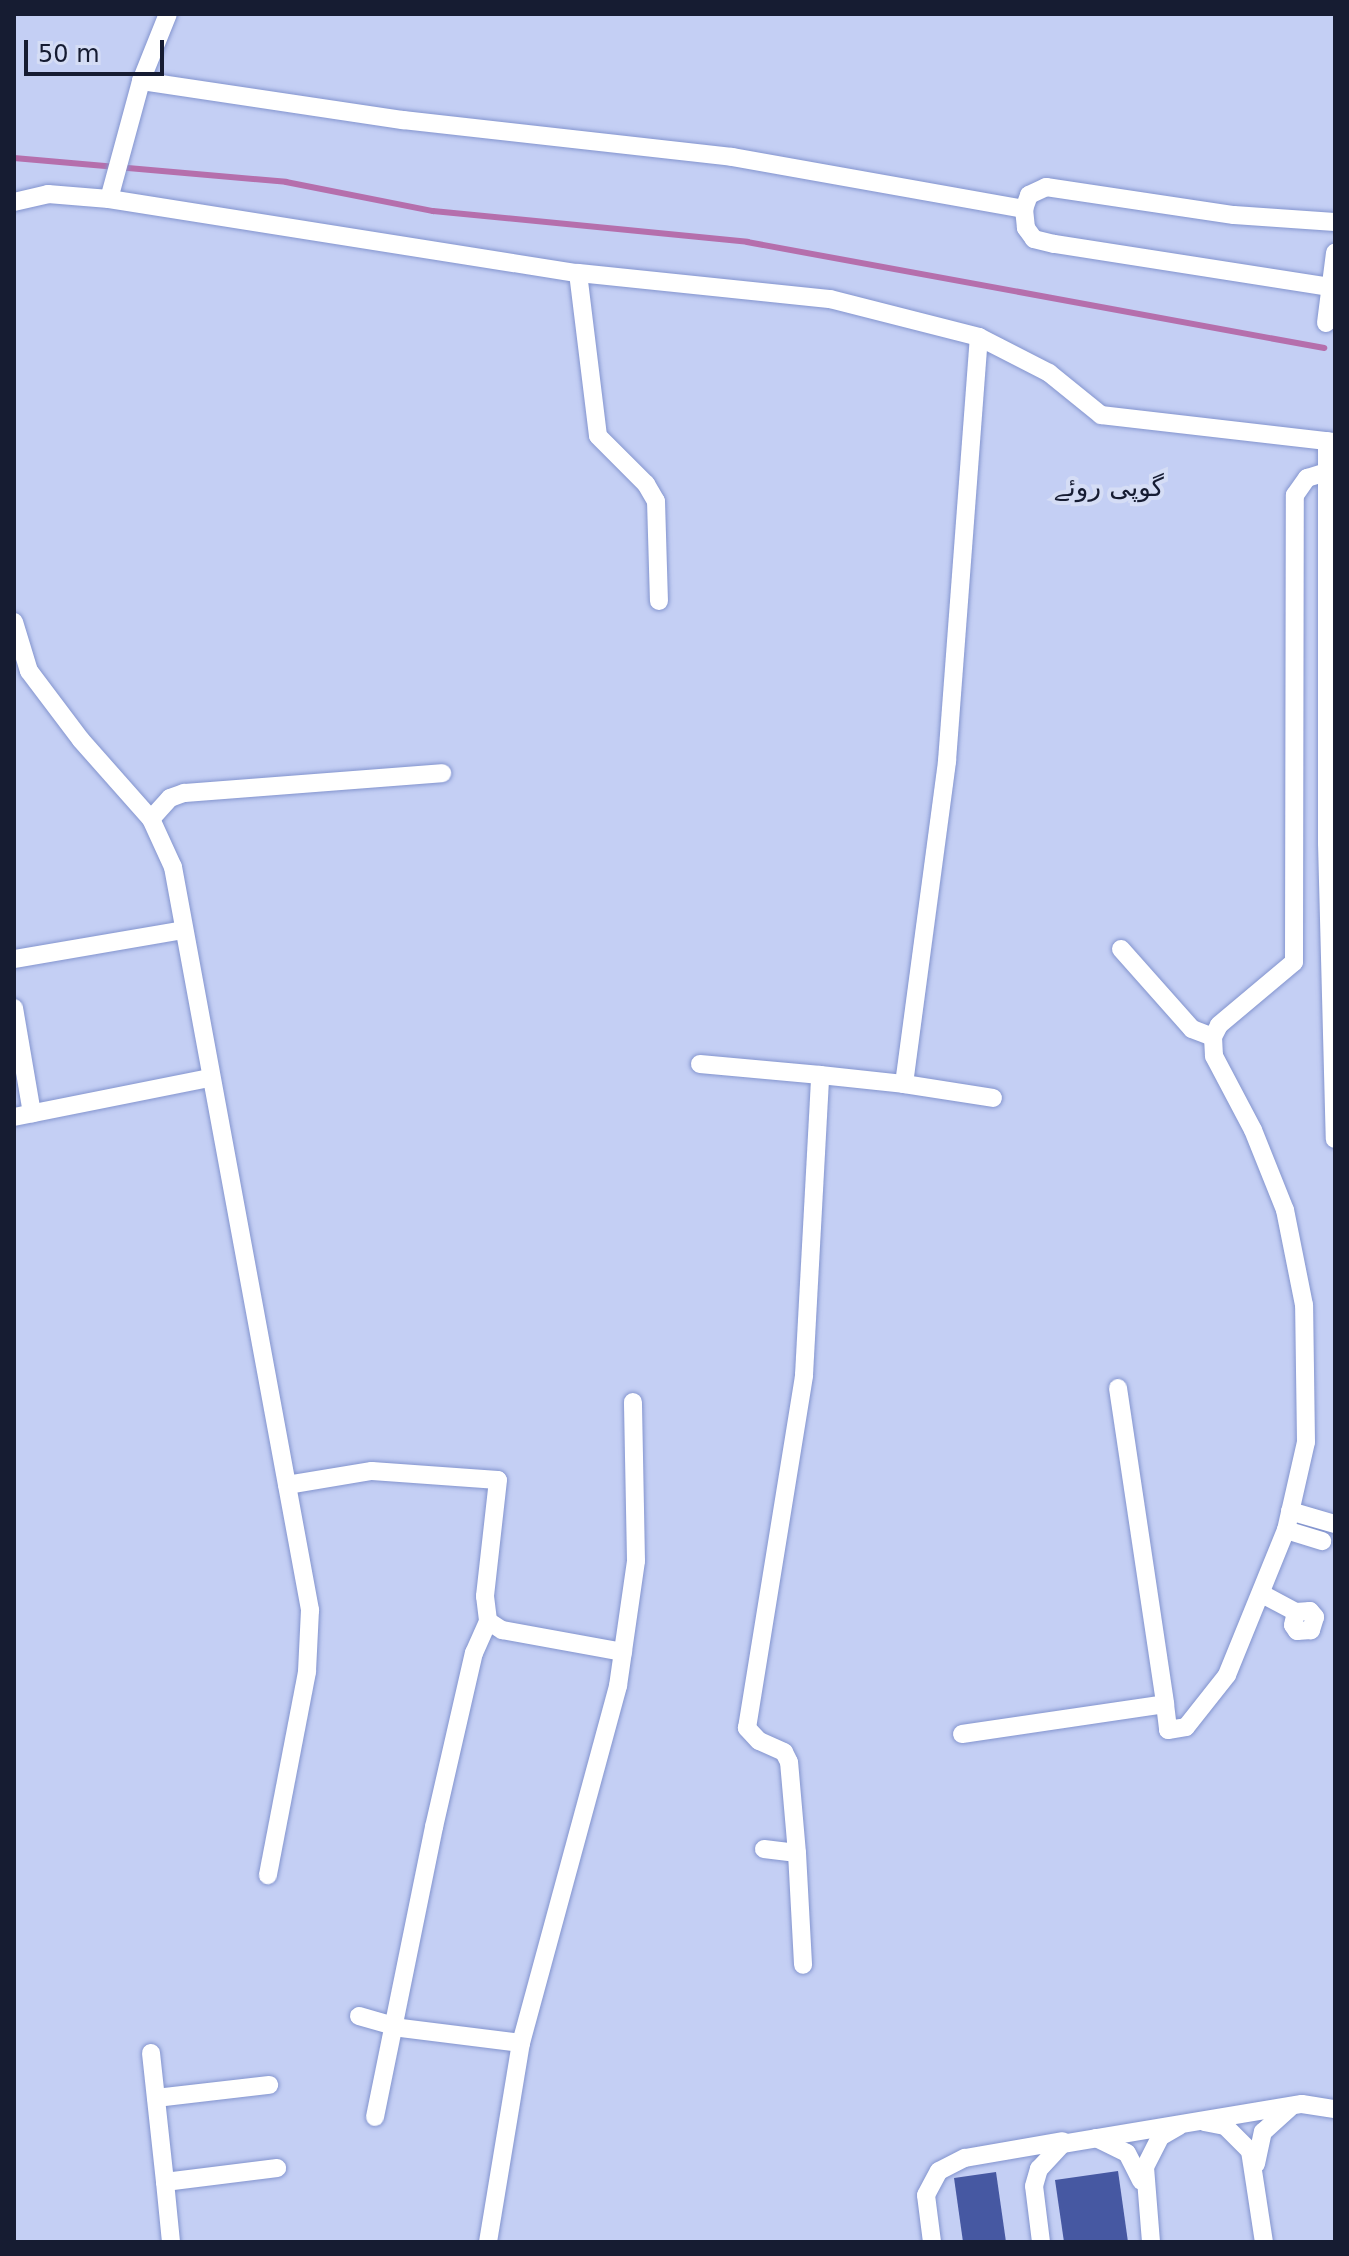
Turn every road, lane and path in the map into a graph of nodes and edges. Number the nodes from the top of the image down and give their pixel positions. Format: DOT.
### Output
graph roads {
  1 [pos="168,14"];
  2 [pos="141,81"];
  3 [pos="113,183"];
  4 [pos="14,202"];
  5 [pos="1024,209"];
  6 [pos="1335,222"];
  7 [pos="1335,253"];
  8 [pos="578,273"];
  9 [pos="1330,287"];
  10 [pos="1326,323"];
  11 [pos="979,337"];
  12 [pos="1331,442"];
  13 [pos="1327,472"];
  14 [pos="659,601"];
  15 [pos="14,622"];
  16 [pos="442,773"];
  17 [pos="151,819"];
  18 [pos="184,930"];
  19 [pos="1121,949"];
  20 [pos="14,959"];
  21 [pos="14,1008"];
  22 [pos="1213,1037"];
  23 [pos="700,1064"];
  24 [pos="820,1075"];
  25 [pos="209,1078"];
  26 [pos="904,1084"];
  27 [pos="993,1098"];
  28 [pos="23,1115"];
  29 [pos="1335,1139"];
  30 [pos="1118,1388"];
  31 [pos="633,1402"];
  32 [pos="287,1485"];
  33 [pos="1290,1511"];
  34 [pos="1335,1524"];
  35 [pos="1286,1530"];
  36 [pos="1322,1541"];
  37 [pos="1262,1594"];
  38 [pos="1296,1612"];
  39 [pos="488,1621"];
  40 [pos="623,1652"];
  41 [pos="1165,1704"];
  42 [pos="962,1734"];
  43 [pos="764,1849"];
  44 [pos="797,1853"];
  45 [pos="268,1875"];
  46 [pos="803,1965"];
  47 [pos="359,2016"];
  48 [pos="393,2026"];
  49 [pos="521,2043"];
  50 [pos="151,2053"];
  51 [pos="269,2085"];
  52 [pos="156,2098"];
  53 [pos="1302,2104"];
  54 [pos="1335,2109"];
  55 [pos="375,2117"];
  56 [pos="1189,2122"];
  57 [pos="1078,2138"];
  58 [pos="1255,2167"];
  59 [pos="277,2168"];
  60 [pos="165,2182"];
  61 [pos="1142,2183"];
  62 [pos="171,2242"];
  63 [pos="488,2242"];
  64 [pos="932,2242"];
  65 [pos="1041,2242"];
  66 [pos="1151,2242"];
  67 [pos="1264,2242"];
  1 -- 2 [label="street"];
  2 -- 3 [label="street"];
  2 -- 5 [label="street"];
  3 -- 4 [label="street"];
  3 -- 8 [label="street"];
  5 -- 6 [label="street"];
  5 -- 9 [label="street"];
  7 -- 9 [label="street"];
  8 -- 11 [label="street"];
  8 -- 14 [label="street"];
  9 -- 10 [label="street"];
  11 -- 12 [label="street"];
  11 -- 26 [label="street"];
  12 -- 13 [label="street"];
  13 -- 22 [label="street"];
  13 -- 29 [label="street"];
  15 -- 17 [label="street"];
  16 -- 17 [label="street"];
  17 -- 18 [label="street"];
  18 -- 20 [label="street"];
  18 -- 25 [label="street"];
  19 -- 22 [label="street"];
  21 -- 28 [label="street"];
  22 -- 33 [label="street"];
  23 -- 24 [label="street"];
  24 -- 26 [label="street"];
  24 -- 44 [label="street"];
  25 -- 28 [label="street"];
  25 -- 32 [label="street"];
  26 -- 27 [label="street"];
  30 -- 41 [label="street"];
  31 -- 40 [label="street"];
  32 -- 39 [label="street"];
  32 -- 45 [label="street"];
  33 -- 34 [label="street"];
  33 -- 35 [label="street"];
  35 -- 36 [label="street"];
  35 -- 37 [label="street"];
  37 -- 38 [label="street"];
  37 -- 41 [label="street"];
  39 -- 40 [label="street"];
  39 -- 48 [label="street"];
  40 -- 49 [label="street"];
  41 -- 42 [label="street"];
  43 -- 44 [label="street"];
  44 -- 46 [label="street"];
  47 -- 48 [label="street"];
  48 -- 49 [label="street"];
  48 -- 55 [label="street"];
  49 -- 63 [label="street"];
  50 -- 52 [label="street"];
  51 -- 52 [label="street"];
  52 -- 60 [label="street"];
  53 -- 54 [label="street"];
  53 -- 56 [label="street"];
  53 -- 58 [label="street"];
  56 -- 57 [label="street"];
  56 -- 58 [label="street"];
  56 -- 61 [label="street"];
  57 -- 61 [label="street"];
  57 -- 64 [label="street"];
  57 -- 65 [label="street"];
  58 -- 67 [label="street"];
  59 -- 60 [label="street"];
  60 -- 62 [label="street"];
  61 -- 66 [label="street"];
}
